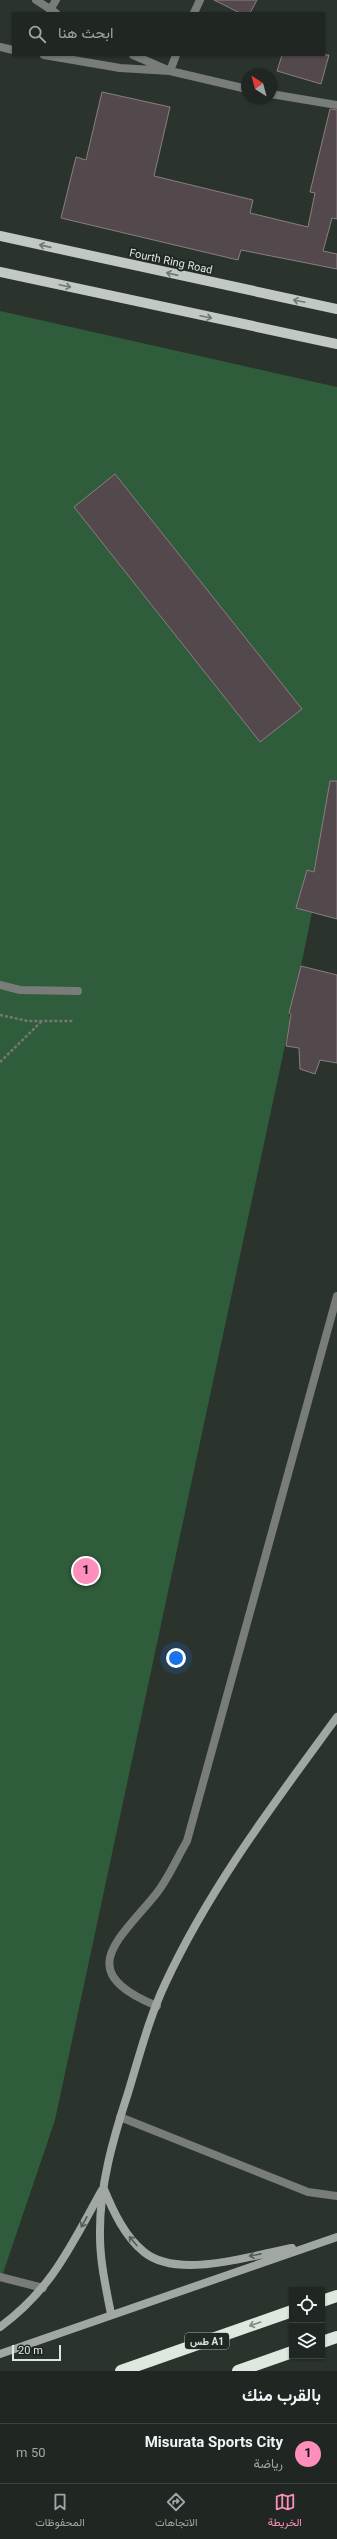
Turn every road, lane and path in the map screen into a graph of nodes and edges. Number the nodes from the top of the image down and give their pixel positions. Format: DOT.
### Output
graph roads {
  1 [pos="36,0"];
  2 [pos="56,0"];
  3 [pos="200,0"];
  4 [pos="53,11"];
  5 [pos="194,12"];
  6 [pos="0,48"];
  7 [pos="12,50"];
  8 [pos="50,56"];
  9 [pos="134,56"];
  10 [pos="176,56"];
  11 [pos="170,71"];
  12 [pos="241,88"];
  13 [pos="277,95"];
  14 [pos="337,105"];
  15 [pos="0,236"];
  16 [pos="0,272"];
  17 [pos="337,309"];
  18 [pos="337,344"];
  19 [pos="0,985"];
  20 [pos="78,991"];
  21 [pos="0,1015"];
  22 [pos="42,1021"];
  23 [pos="73,1021"];
  24 [pos="0,1062"];
  25 [pos="337,1296"];
  26 [pos="337,1717"];
  27 [pos="156,2006"];
  28 [pos="120,2116"];
  29 [pos="103,2187"];
  30 [pos="337,2196"];
  31 [pos="337,2237"];
  32 [pos="320,2242"];
  33 [pos="0,2277"];
  34 [pos="43,2288"];
  35 [pos="337,2296"];
  36 [pos="325,2300"];
  37 [pos="289,2312"];
  38 [pos="111,2314"];
  39 [pos="0,2327"];
  40 [pos="337,2337"];
  41 [pos="325,2341"];
  42 [pos="289,2353"];
  43 [pos="0,2354"];
  44 [pos="122,2371"];
  45 [pos="238,2371"];
  1 -- 4 [label="street"];
  2 -- 4 [label="street"];
  3 -- 5 [label="street"];
  6 -- 7 [label="street"];
  8 -- 11 [label="street"];
  9 -- 11 [label="street"];
  10 -- 11 [label="street"];
  11 -- 12 [label="street"];
  13 -- 14 [label="street"];
  17 -- 15 [label="main road, Fourth Ring Road, one-way"];
  16 -- 18 [label="main road, one-way"];
  19 -- 20 [label="street"];
  21 -- 22 [label="path"];
  22 -- 23 [label="path"];
  22 -- 24 [label="path"];
  25 -- 27 [label="street"];
  26 -- 27 [label="street"];
  27 -- 28 [label="street"];
  28 -- 29 [label="street"];
  28 -- 30 [label="street"];
  32 -- 29 [label="street, one-way"];
  29 -- 34 [label="street, one-way"];
  29 -- 38 [label="street"];
  31 -- 32 [label="street"];
  32 -- 38 [label="street"];
  33 -- 34 [label="street"];
  34 -- 39 [label="street"];
  35 -- 36 [label="highway"];
  37 -- 44 [label="highway, طس A1, one-way"];
  38 -- 43 [label="street"];
  40 -- 41 [label="highway"];
  42 -- 45 [label="highway"];
}
